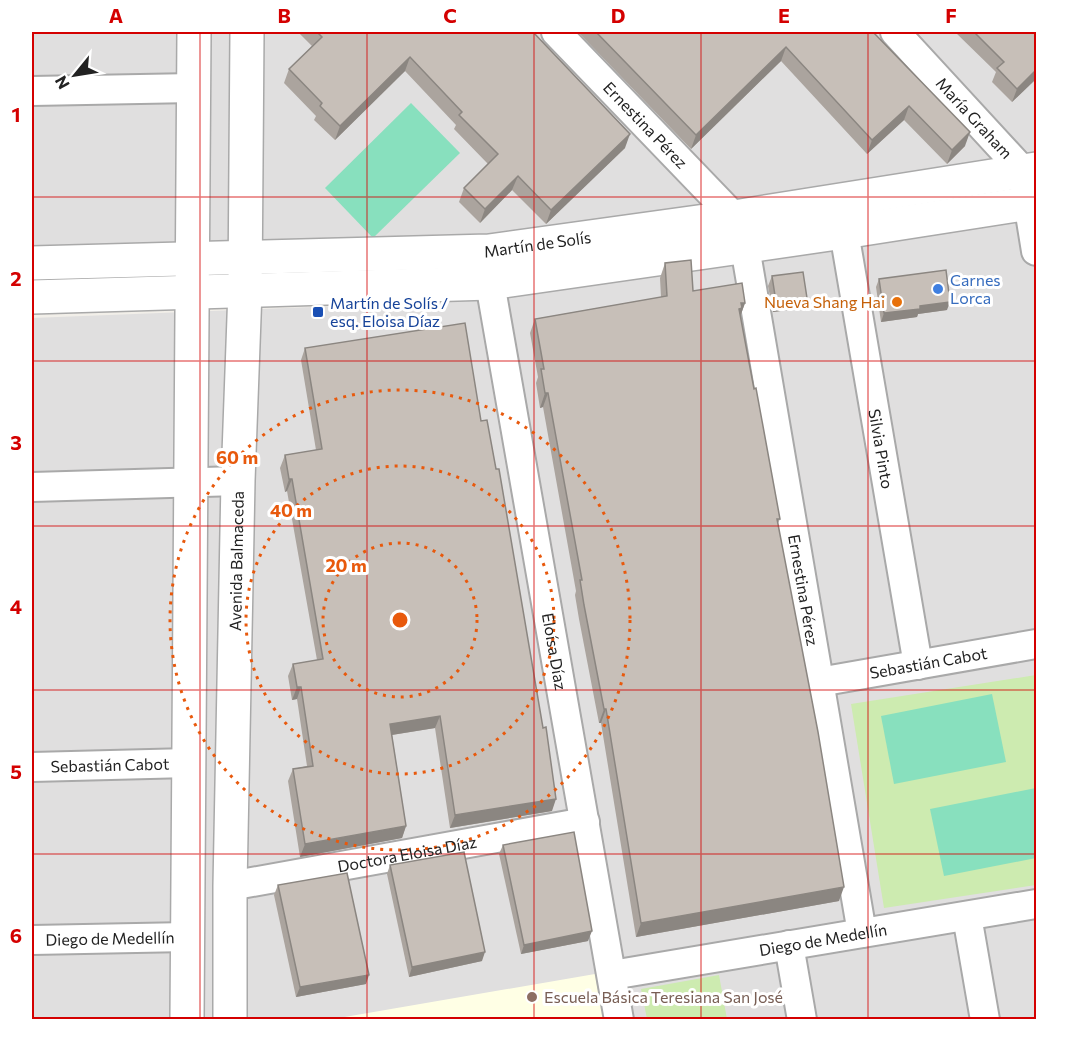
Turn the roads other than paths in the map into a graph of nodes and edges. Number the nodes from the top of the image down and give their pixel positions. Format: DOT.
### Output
graph roads {
  1 [pos="195,32"];
  2 [pos="247,32"];
  3 [pos="556,32"];
  4 [pos="895,32"];
  5 [pos="194,88"];
  6 [pos="32,91"];
  7 [pos="1030,170"];
  8 [pos="1032,203"];
  9 [pos="740,232"];
  10 [pos="844,232"];
  11 [pos="1036,251"];
  12 [pos="193,259"];
  13 [pos="32,263"];
  14 [pos="245,274"];
  15 [pos="490,283"];
  16 [pos="193,292"];
  17 [pos="32,297"];
  18 [pos="238,481"];
  19 [pos="191,482"];
  20 [pos="32,487"];
  21 [pos="1036,644"];
  22 [pos="918,665"];
  23 [pos="819,682"];
  24 [pos="189,763"];
  25 [pos="32,767"];
  26 [pos="585,822"];
  27 [pos="230,886"];
  28 [pos="1036,904"];
  29 [pos="967,916"];
  30 [pos="862,933"];
  31 [pos="188,937"];
  32 [pos="32,940"];
  33 [pos="789,945"];
  34 [pos="612,975"];
  35 [pos="187,1020"];
  36 [pos="230,1020"];
  37 [pos="619,1020"];
  38 [pos="802,1020"];
  39 [pos="985,1020"];
  1 -- 5 [label="street"];
  2 -- 14 [label="street, Avenida Balmaceda"];
  3 -- 9 [label="street, Ernestina Pérez"];
  4 -- 7 [label="street, María Graham"];
  5 -- 6 [label="street"];
  5 -- 12 [label="street"];
  7 -- 8 [label="street, María Graham"];
  7 -- 9 [label="street, Martín de Solís"];
  8 -- 10 [label="street, Martín de Solís"];
  8 -- 11 [label="street, María Graham"];
  9 -- 10 [label="street, Martín de Solís"];
  9 -- 14 [label="street, Martín de Solís"];
  9 -- 15 [label="street, Martín de Solís"];
  9 -- 23 [label="street, Ernestina Pérez"];
  10 -- 22 [label="street, Silvia Pinto"];
  12 -- 13 [label="street, Martín de Solís"];
  12 -- 14 [label="street, Martín de Solís"];
  12 -- 16 [label="street"];
  14 -- 15 [label="street, Martín de Solís"];
  14 -- 16 [label="street, Martín de Solís"];
  14 -- 18 [label="street, Avenida Balmaceda"];
  15 -- 26 [label="street, Eloísa Díaz"];
  16 -- 17 [label="street, Martín de Solís"];
  16 -- 19 [label="street"];
  18 -- 19 [label="street"];
  18 -- 27 [label="street, Avenida Balmaceda"];
  19 -- 20 [label="street"];
  19 -- 24 [label="street"];
  21 -- 22 [label="street, Sebastián Cabot"];
  22 -- 23 [label="street, Sebastián Cabot"];
  23 -- 30 [label="street, Ernestina Pérez"];
  24 -- 25 [label="street, Sebastián Cabot"];
  24 -- 31 [label="street"];
  26 -- 27 [label="street, Doctora Eloisa Díaz"];
  26 -- 34 [label="street, Eloísa Díaz"];
  27 -- 36 [label="street, Avenida Balmaceda"];
  28 -- 29 [label="street, Diego de Medellín"];
  29 -- 30 [label="street, Diego de Medellín"];
  29 -- 39 [label="street"];
  30 -- 33 [label="street, Diego de Medellín"];
  31 -- 32 [label="street, Diego de Medellín"];
  31 -- 35 [label="street"];
  33 -- 34 [label="street, Diego de Medellín"];
  33 -- 38 [label="street"];
  34 -- 37 [label="street, Eloísa Díaz"];
}
